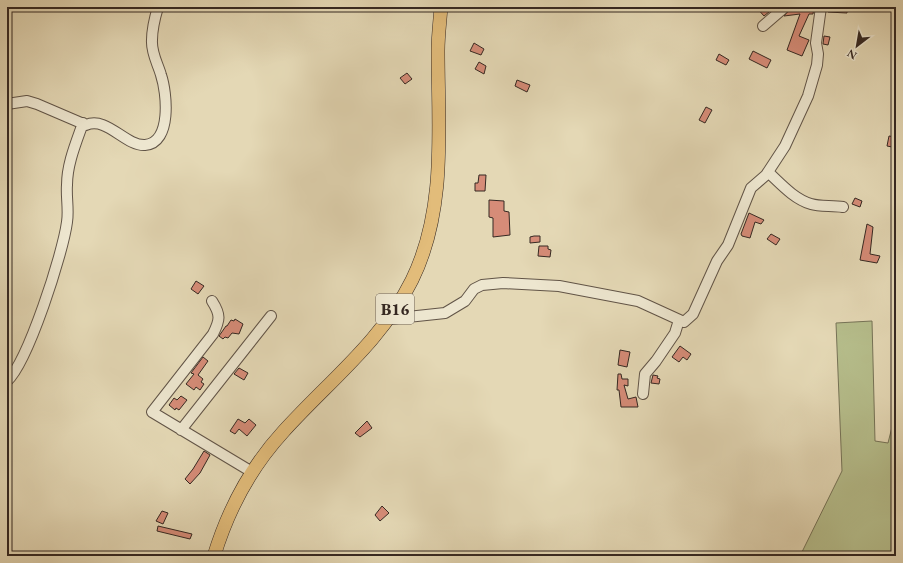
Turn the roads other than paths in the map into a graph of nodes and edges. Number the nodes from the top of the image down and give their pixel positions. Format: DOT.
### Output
graph roads {
  1 [pos="158,7"];
  2 [pos="441,7"];
  3 [pos="785,7"];
  4 [pos="821,7"];
  5 [pos="762,26"];
  6 [pos="7,104"];
  7 [pos="83,123"];
  8 [pos="768,172"];
  9 [pos="843,207"];
  10 [pos="212,301"];
  11 [pos="271,316"];
  12 [pos="389,319"];
  13 [pos="678,320"];
  14 [pos="7,382"];
  15 [pos="643,394"];
  16 [pos="181,430"];
  17 [pos="252,472"];
  18 [pos="214,556"];
  1 -- 7 [label="street"];
  2 -- 12 [label="main road, B16"];
  3 -- 5 [label="street"];
  4 -- 8 [label="street"];
  6 -- 7 [label="street"];
  7 -- 14 [label="street"];
  8 -- 9 [label="street"];
  8 -- 13 [label="street"];
  10 -- 16 [label="street"];
  11 -- 16 [label="street"];
  12 -- 13 [label="street"];
  12 -- 17 [label="main road, B16"];
  13 -- 15 [label="street"];
  16 -- 17 [label="street"];
  17 -- 18 [label="main road, B16"];
}
